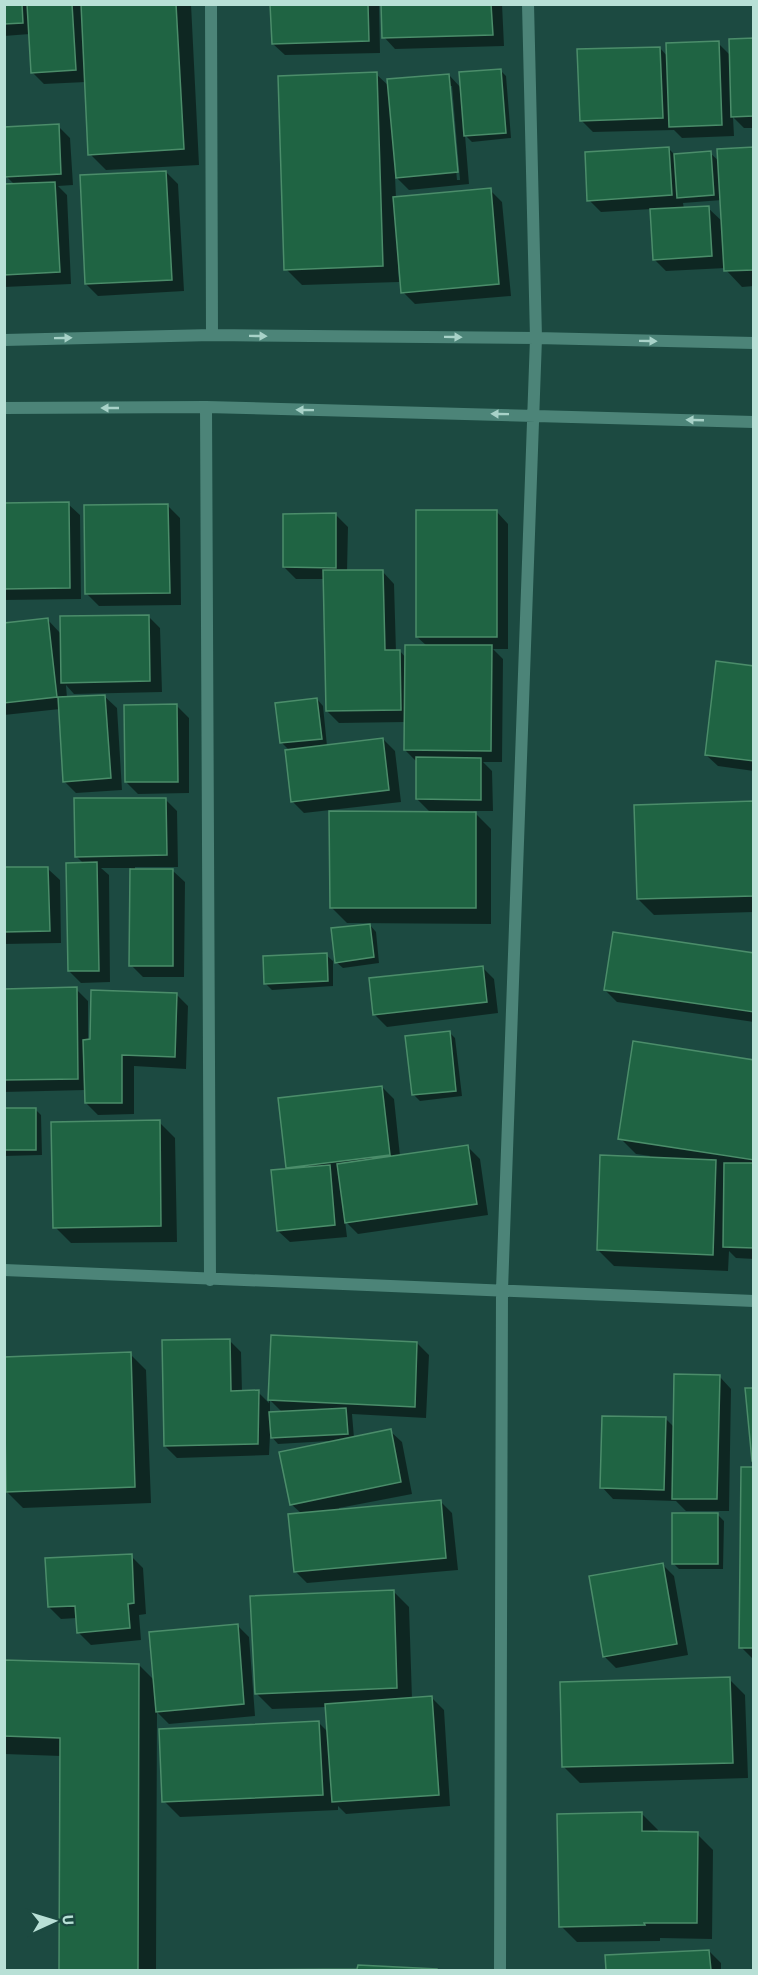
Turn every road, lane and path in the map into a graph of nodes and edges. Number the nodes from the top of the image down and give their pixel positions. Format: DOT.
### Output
graph roads {
  1 [pos="211,4"];
  2 [pos="528,4"];
  3 [pos="212,335"];
  4 [pos="536,338"];
  5 [pos="4,340"];
  6 [pos="753,344"];
  7 [pos="206,407"];
  8 [pos="4,408"];
  9 [pos="533,415"];
  10 [pos="753,422"];
  11 [pos="4,1270"];
  12 [pos="210,1280"];
  13 [pos="502,1290"];
  14 [pos="753,1301"];
  15 [pos="500,1971"];
  1 -- 3 [label="street"];
  2 -- 4 [label="street"];
  3 -- 4 [label="street, one-way"];
  5 -- 3 [label="street, one-way"];
  4 -- 6 [label="street, one-way"];
  4 -- 9 [label="street"];
  7 -- 8 [label="street, one-way"];
  9 -- 7 [label="street, one-way"];
  7 -- 12 [label="street"];
  10 -- 9 [label="street, one-way"];
  9 -- 13 [label="street"];
  11 -- 12 [label="street"];
  12 -- 13 [label="street"];
  13 -- 14 [label="street"];
  13 -- 15 [label="street"];
}
